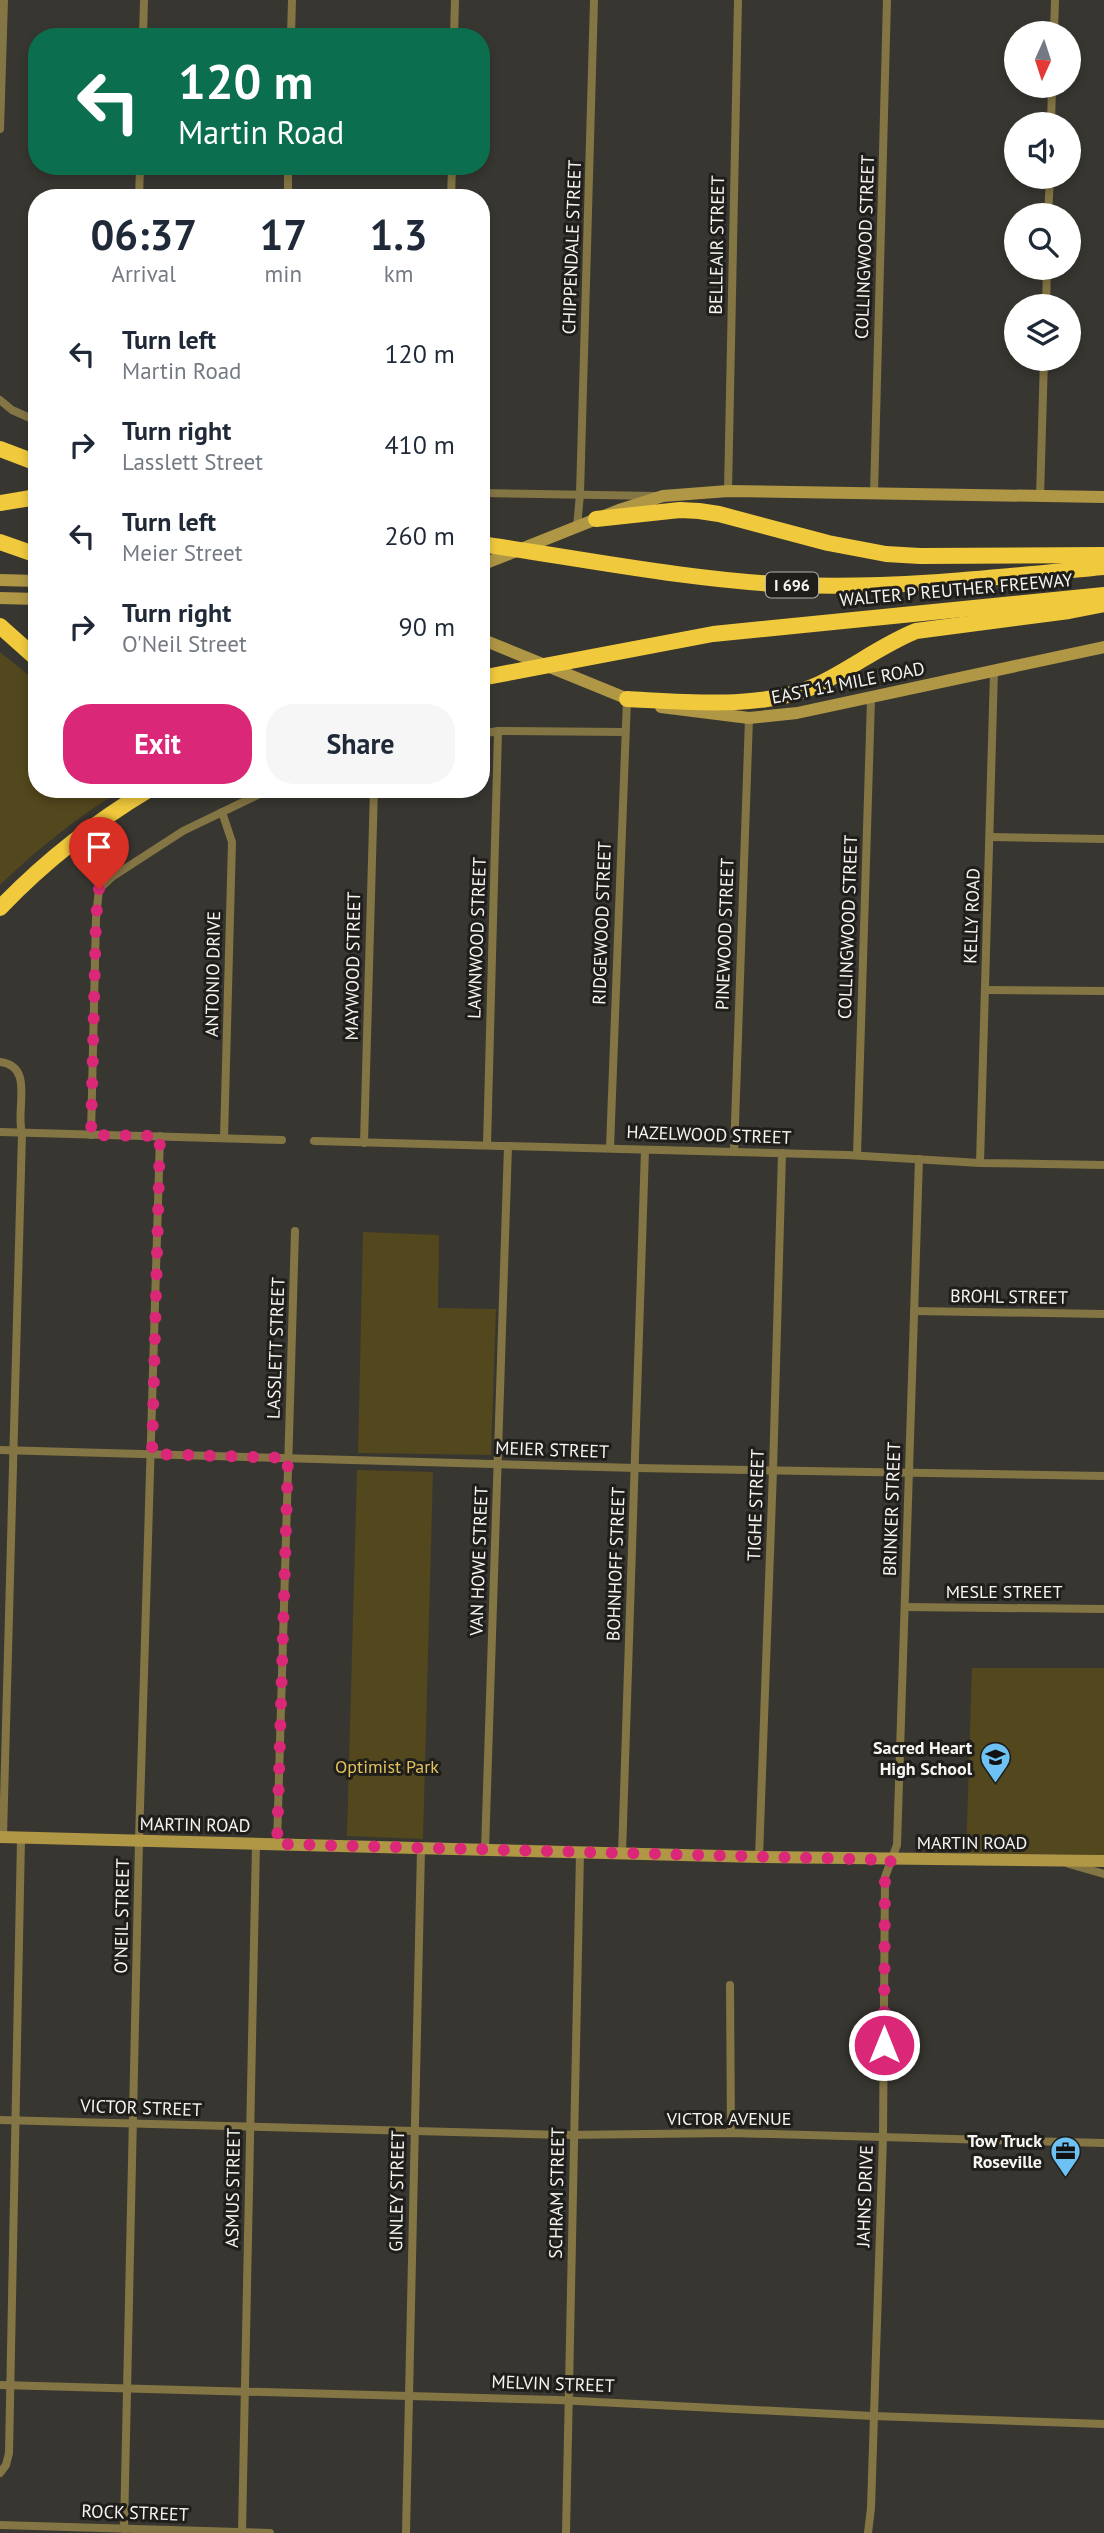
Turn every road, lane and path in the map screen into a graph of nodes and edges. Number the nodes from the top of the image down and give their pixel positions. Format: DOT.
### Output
graph roads {
  1 [pos="4,0"];
  2 [pos="144,0"];
  3 [pos="292,0"];
  4 [pos="455,0"];
  5 [pos="594,0"];
  6 [pos="738,0"];
  7 [pos="887,0"];
  8 [pos="1055,0"];
  9 [pos="1054,21"];
  10 [pos="143,28"];
  11 [pos="291,28"];
  12 [pos="454,28"];
  13 [pos="0,129"];
  14 [pos="1044,371"];
  15 [pos="0,400"];
  16 [pos="28,417"];
  17 [pos="0,449"];
  18 [pos="28,460"];
  19 [pos="728,491"];
  20 [pos="490,493"];
  21 [pos="580,494"];
  22 [pos="874,494"];
  23 [pos="663,496"];
  24 [pos="1040,497"];
  25 [pos="28,498"];
  26 [pos="1104,498"];
  27 [pos="0,503"];
  28 [pos="596,519"];
  29 [pos="577,527"];
  30 [pos="0,542"];
  31 [pos="490,545"];
  32 [pos="28,552"];
  33 [pos="1104,555"];
  34 [pos="490,561"];
  35 [pos="1104,567"];
  36 [pos="0,580"];
  37 [pos="28,581"];
  38 [pos="1104,595"];
  39 [pos="4,598"];
  40 [pos="28,599"];
  41 [pos="1104,604"];
  42 [pos="0,626"];
  43 [pos="490,643"];
  44 [pos="1104,647"];
  45 [pos="28,651"];
  46 [pos="994,671"];
  47 [pos="490,676"];
  48 [pos="627,699"];
  49 [pos="871,699"];
  50 [pos="749,718"];
  51 [pos="498,731"];
  52 [pos="490,732"];
  53 [pos="625,732"];
  54 [pos="137,798"];
  55 [pos="250,798"];
  56 [pos="374,798"];
  57 [pos="222,811"];
  58 [pos="990,837"];
  59 [pos="1104,839"];
  60 [pos="0,908"];
  61 [pos="985,990"];
  62 [pos="1104,991"];
  63 [pos="0,1062"];
  64 [pos="0,1132"];
  65 [pos="22,1133"];
  66 [pos="91,1135"];
  67 [pos="160,1136"];
  68 [pos="224,1138"];
  69 [pos="282,1140"];
  70 [pos="314,1141"];
  71 [pos="364,1143"];
  72 [pos="487,1145"];
  73 [pos="508,1146"];
  74 [pos="610,1148"];
  75 [pos="645,1150"];
  76 [pos="734,1152"];
  77 [pos="782,1153"];
  78 [pos="857,1155"];
  79 [pos="919,1159"];
  80 [pos="980,1163"];
  81 [pos="1104,1165"];
  82 [pos="295,1231"];
  83 [pos="914,1311"];
  84 [pos="1104,1314"];
  85 [pos="0,1450"];
  86 [pos="13,1450"];
  87 [pos="152,1454"];
  88 [pos="288,1458"];
  89 [pos="498,1464"];
  90 [pos="636,1468"];
  91 [pos="774,1470"];
  92 [pos="909,1473"];
  93 [pos="1104,1476"];
  94 [pos="905,1607"];
  95 [pos="1104,1609"];
  96 [pos="2,1837"];
  97 [pos="21,1838"];
  98 [pos="139,1842"];
  99 [pos="256,1844"];
  100 [pos="277,1844"];
  101 [pos="421,1849"];
  102 [pos="485,1850"];
  103 [pos="580,1853"];
  104 [pos="622,1854"];
  105 [pos="759,1857"];
  106 [pos="891,1860"];
  107 [pos="1056,1860"];
  108 [pos="1104,1861"];
  109 [pos="1104,1874"];
  110 [pos="730,1985"];
  111 [pos="0,2120"];
  112 [pos="14,2120"];
  113 [pos="133,2124"];
  114 [pos="250,2127"];
  115 [pos="414,2132"];
  116 [pos="731,2133"];
  117 [pos="574,2135"];
  118 [pos="883,2137"];
  119 [pos="1104,2143"];
  120 [pos="0,2385"];
  121 [pos="10,2385"];
  122 [pos="127,2388"];
  123 [pos="244,2392"];
  124 [pos="409,2396"];
  125 [pos="569,2400"];
  126 [pos="873,2416"];
  127 [pos="1104,2424"];
  128 [pos="0,2473"];
  129 [pos="0,2525"];
  130 [pos="124,2529"];
  131 [pos="242,2532"];
  132 [pos="0,2533"];
  133 [pos="270,2533"];
  134 [pos="406,2533"];
  135 [pos="566,2533"];
  136 [pos="867,2533"];
  1 -- 13 [label="street"];
  2 -- 10 [label="street"];
  3 -- 11 [label="street"];
  4 -- 12 [label="street"];
  5 -- 21 [label="street, CHIPPENDALE STREET"];
  6 -- 19 [label="street, BELLEAIR STREET"];
  7 -- 22 [label="street, COLLINGWOOD STREET"];
  8 -- 9 [label="street"];
  14 -- 24 [label="street"];
  15 -- 16 [label="street"];
  17 -- 18 [label="highway"];
  19 -- 22 [label="main road"];
  19 -- 23 [label="main road"];
  20 -- 21 [label="street"];
  21 -- 23 [label="street"];
  21 -- 29 [label="street, CHIPPENDALE STREET"];
  22 -- 24 [label="main road"];
  23 -- 28 [label="main road"];
  24 -- 26 [label="main road"];
  25 -- 27 [label="highway"];
  28 -- 29 [label="main road"];
  28 -- 33 [label="highway"];
  29 -- 34 [label="main road"];
  30 -- 32 [label="highway"];
  31 -- 35 [label="highway, WALTER P REUTHER FREEWAY / I 696"];
  36 -- 37 [label="main road"];
  38 -- 47 [label="highway, WALTER P REUTHER FREEWAY / I 696"];
  39 -- 40 [label="main road"];
  41 -- 48 [label="highway"];
  42 -- 45 [label="highway"];
  43 -- 48 [label="main road, EAST 11 MILE ROAD"];
  44 -- 46 [label="main road, EAST 11 MILE ROAD"];
  46 -- 49 [label="main road, EAST 11 MILE ROAD"];
  46 -- 58 [label="street, KELLY ROAD"];
  48 -- 50 [label="main road, EAST 11 MILE ROAD"];
  48 -- 53 [label="street, RIDGEWOOD STREET"];
  49 -- 50 [label="main road, EAST 11 MILE ROAD"];
  49 -- 78 [label="street, COLLINGWOOD STREET"];
  50 -- 76 [label="street, PINEWOOD STREET"];
  51 -- 52 [label="street"];
  51 -- 53 [label="street"];
  51 -- 72 [label="street, LAWNWOOD STREET"];
  53 -- 74 [label="street, RIDGEWOOD STREET"];
  54 -- 60 [label="highway"];
  55 -- 57 [label="street"];
  56 -- 71 [label="street, MAYWOOD STREET"];
  57 -- 66 [label="street"];
  57 -- 68 [label="street, ANTONIO DRIVE"];
  58 -- 59 [label="street"];
  58 -- 61 [label="street, KELLY ROAD"];
  61 -- 62 [label="street"];
  61 -- 80 [label="street, KELLY ROAD"];
  63 -- 65 [label="street"];
  64 -- 65 [label="street"];
  65 -- 66 [label="street"];
  65 -- 86 [label="street"];
  66 -- 67 [label="street"];
  67 -- 68 [label="street"];
  67 -- 87 [label="street, O'NEIL STREET"];
  68 -- 69 [label="street"];
  70 -- 71 [label="street, HAZELWOOD STREET"];
  71 -- 72 [label="street, HAZELWOOD STREET"];
  72 -- 73 [label="street, HAZELWOOD STREET"];
  73 -- 74 [label="street, HAZELWOOD STREET"];
  73 -- 89 [label="street, VAN HOWE STREET"];
  74 -- 75 [label="street, HAZELWOOD STREET"];
  75 -- 76 [label="street, HAZELWOOD STREET"];
  75 -- 90 [label="street, BOHNHOFF STREET"];
  76 -- 77 [label="street, HAZELWOOD STREET"];
  77 -- 78 [label="street, HAZELWOOD STREET"];
  77 -- 91 [label="street, TIGHE STREET"];
  78 -- 79 [label="street, HAZELWOOD STREET"];
  79 -- 80 [label="street, HAZELWOOD STREET"];
  79 -- 83 [label="street, BRINKER STREET"];
  80 -- 81 [label="street, HAZELWOOD STREET"];
  82 -- 88 [label="street, LASSLETT STREET"];
  83 -- 84 [label="street, BROHL STREET"];
  83 -- 92 [label="street, BRINKER STREET"];
  85 -- 86 [label="street, MEIER STREET"];
  86 -- 87 [label="street, MEIER STREET"];
  86 -- 96 [label="street"];
  87 -- 88 [label="street, MEIER STREET"];
  87 -- 98 [label="street, O'NEIL STREET"];
  88 -- 89 [label="street, MEIER STREET"];
  88 -- 100 [label="street, LASSLETT STREET"];
  89 -- 90 [label="street, MEIER STREET"];
  89 -- 102 [label="street, VAN HOWE STREET"];
  90 -- 91 [label="street, MEIER STREET"];
  90 -- 104 [label="street, BOHNHOFF STREET"];
  91 -- 92 [label="street, MEIER STREET"];
  91 -- 105 [label="street, TIGHE STREET"];
  92 -- 93 [label="street, MEIER STREET"];
  92 -- 94 [label="street, BRINKER STREET"];
  94 -- 95 [label="street, MESLE STREET"];
  94 -- 106 [label="street, BRINKER STREET"];
  96 -- 97 [label="main road, MARTIN ROAD"];
  97 -- 98 [label="main road, MARTIN ROAD"];
  97 -- 112 [label="street"];
  98 -- 99 [label="main road, MARTIN ROAD"];
  98 -- 113 [label="street, O'NEIL STREET"];
  99 -- 100 [label="main road, MARTIN ROAD"];
  99 -- 114 [label="street, ASMUS STREET"];
  100 -- 101 [label="main road, MARTIN ROAD"];
  101 -- 102 [label="main road, MARTIN ROAD"];
  101 -- 115 [label="street, GINLEY STREET"];
  102 -- 103 [label="main road, MARTIN ROAD"];
  103 -- 104 [label="main road, MARTIN ROAD"];
  103 -- 117 [label="street, SCHRAM STREET"];
  104 -- 105 [label="main road, MARTIN ROAD"];
  105 -- 106 [label="main road, MARTIN ROAD"];
  106 -- 107 [label="main road, MARTIN ROAD"];
  106 -- 118 [label="street, JAHNS DRIVE"];
  107 -- 108 [label="main road, MARTIN ROAD"];
  107 -- 109 [label="street"];
  110 -- 116 [label="street"];
  111 -- 112 [label="street, VICTOR STREET"];
  112 -- 113 [label="street, VICTOR STREET"];
  112 -- 121 [label="street"];
  113 -- 114 [label="street, VICTOR STREET"];
  113 -- 122 [label="street, O'NEIL STREET"];
  114 -- 115 [label="street, VICTOR STREET"];
  114 -- 123 [label="street, ASMUS STREET"];
  115 -- 117 [label="street, VICTOR STREET"];
  115 -- 124 [label="street, GINLEY STREET"];
  116 -- 117 [label="street, VICTOR AVENUE"];
  116 -- 118 [label="street, VICTOR AVENUE"];
  117 -- 125 [label="street, SCHRAM STREET"];
  118 -- 119 [label="street"];
  118 -- 126 [label="street, JAHNS DRIVE"];
  120 -- 121 [label="street, MELVIN STREET"];
  121 -- 122 [label="street, MELVIN STREET"];
  121 -- 128 [label="street"];
  122 -- 123 [label="street, MELVIN STREET"];
  122 -- 130 [label="street, O'NEIL STREET"];
  123 -- 124 [label="street, MELVIN STREET"];
  123 -- 131 [label="street, ASMUS STREET"];
  124 -- 125 [label="street, MELVIN STREET"];
  124 -- 134 [label="street, GINLEY STREET"];
  125 -- 126 [label="street, MELVIN STREET"];
  125 -- 135 [label="street, SCHRAM STREET"];
  126 -- 127 [label="street, MELVIN STREET"];
  126 -- 136 [label="street, JAHNS DRIVE"];
  129 -- 130 [label="street, ROCK STREET"];
  129 -- 132 [label="street"];
  130 -- 131 [label="street, ROCK STREET"];
  131 -- 133 [label="street, ROCK STREET"];
}
